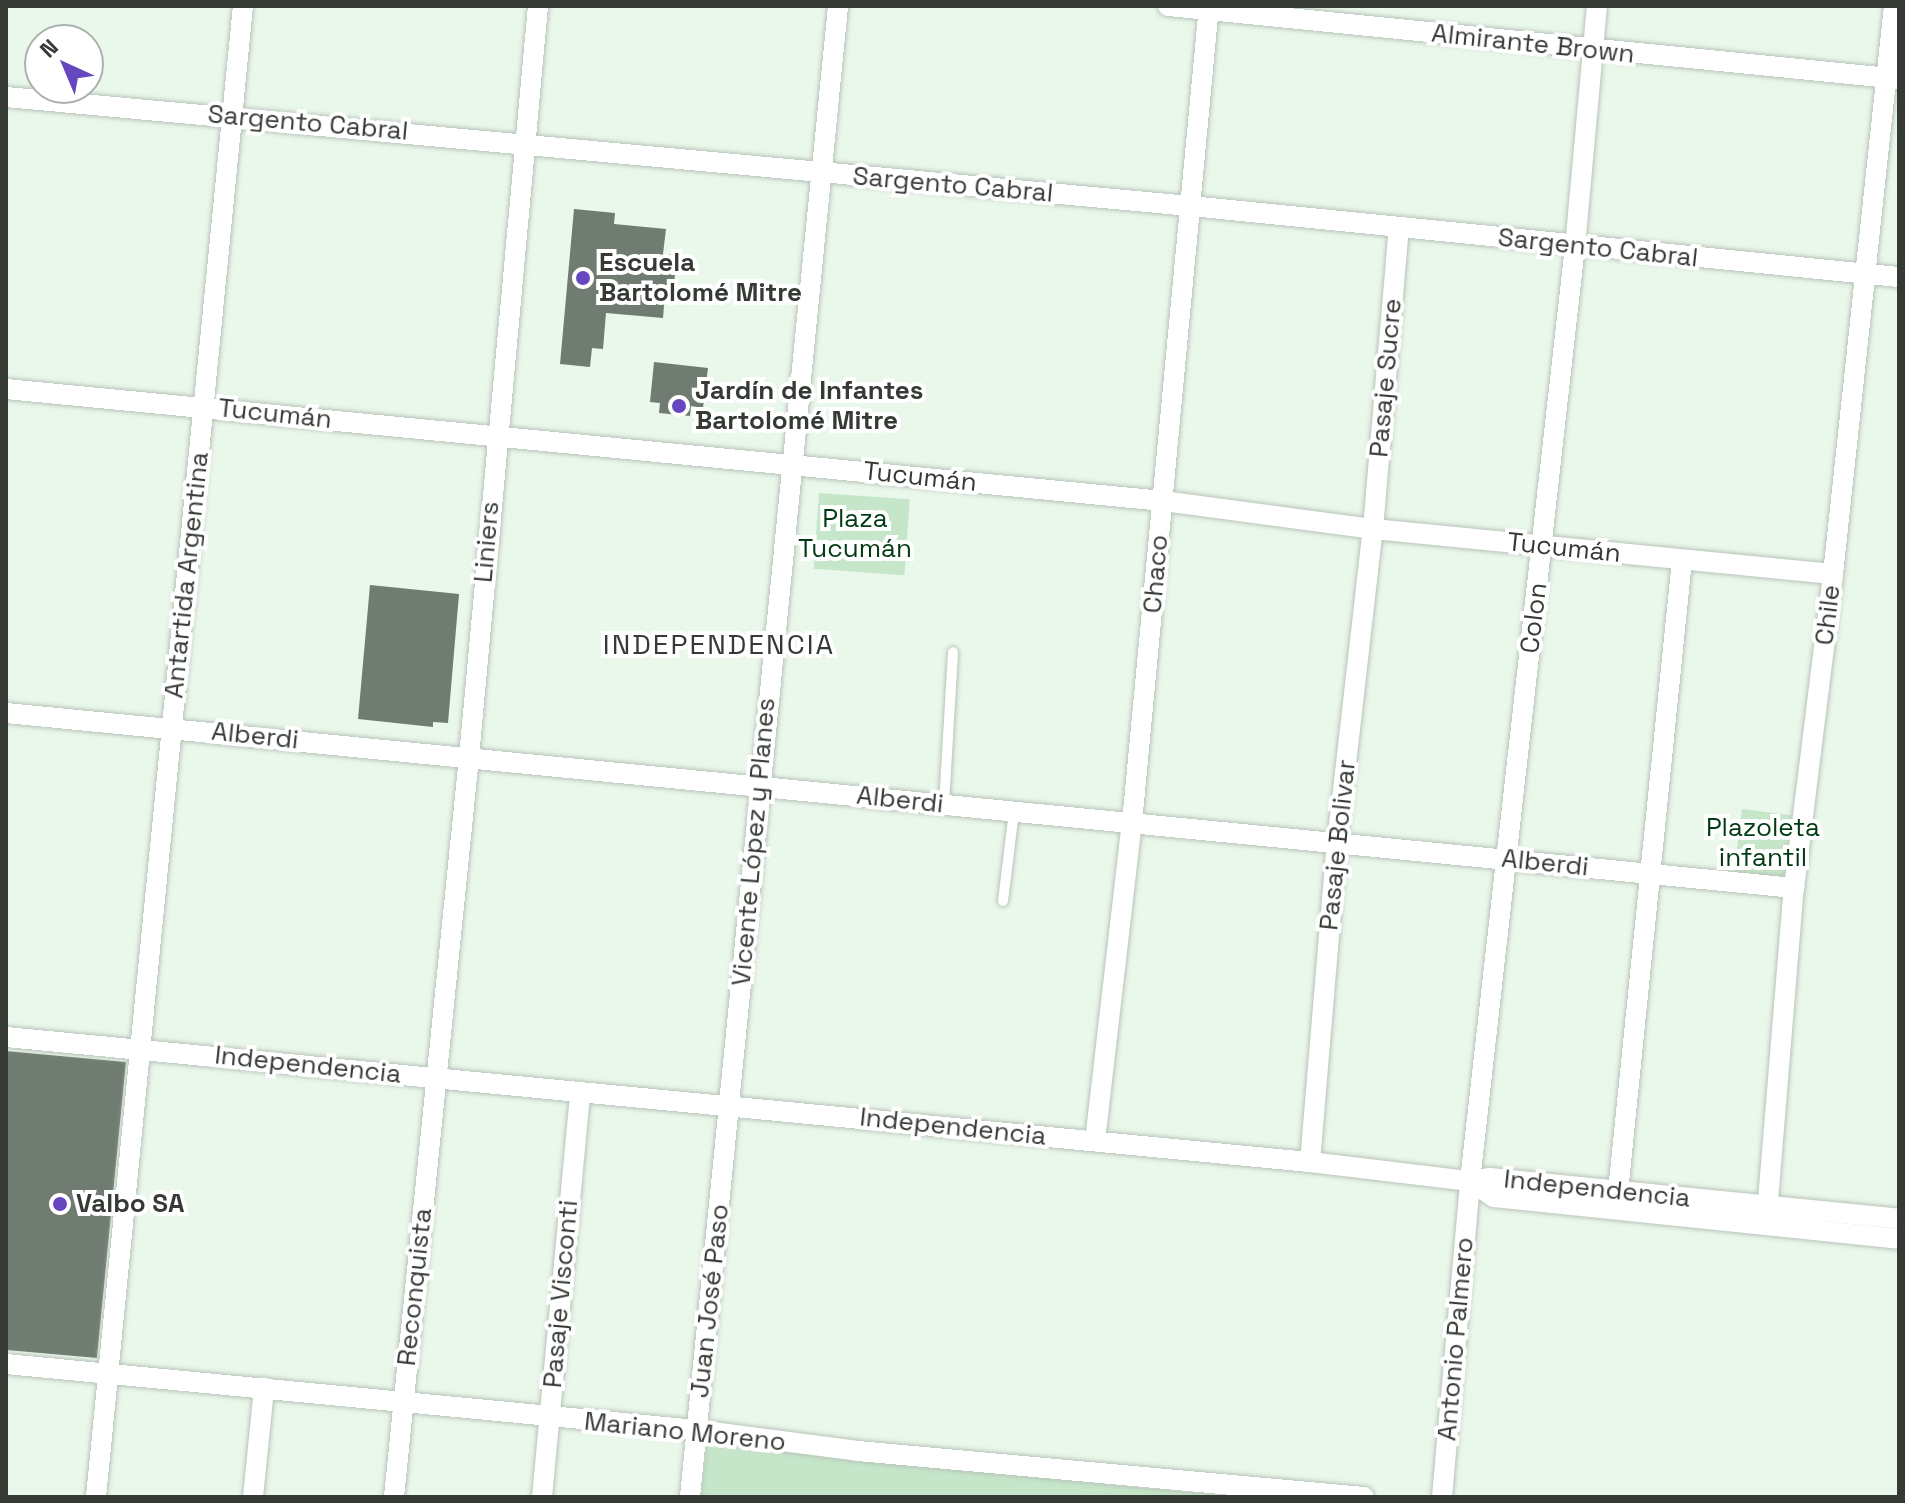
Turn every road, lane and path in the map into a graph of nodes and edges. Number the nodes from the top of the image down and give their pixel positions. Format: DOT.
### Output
graph roads {
  1 [pos="243,6"];
  2 [pos="538,6"];
  3 [pos="838,6"];
  4 [pos="1168,6"];
  5 [pos="1597,6"];
  6 [pos="1894,6"];
  7 [pos="1209,8"];
  8 [pos="1593,51"];
  9 [pos="1893,78"];
  10 [pos="6,97"];
  11 [pos="235,117"];
  12 [pos="525,143"];
  13 [pos="821,173"];
  14 [pos="1191,206"];
  15 [pos="1399,228"];
  16 [pos="1575,247"];
  17 [pos="1863,273"];
  18 [pos="1899,277"];
  19 [pos="6,389"];
  20 [pos="205,407"];
  21 [pos="496,435"];
  22 [pos="792,464"];
  23 [pos="1163,501"];
  24 [pos="1373,529"];
  25 [pos="1543,546"];
  26 [pos="1682,560"];
  27 [pos="1833,574"];
  28 [pos="953,652"];
  29 [pos="6,713"];
  30 [pos="171,728"];
  31 [pos="469,757"];
  32 [pos="758,786"];
  33 [pos="944,804"];
  34 [pos="1014,811"];
  35 [pos="1132,823"];
  36 [pos="1337,843"];
  37 [pos="1506,860"];
  38 [pos="1653,874"];
  39 [pos="1794,888"];
  40 [pos="1003,901"];
  41 [pos="6,1037"];
  42 [pos="139,1049"];
  43 [pos="437,1078"];
  44 [pos="580,1092"];
  45 [pos="729,1106"];
  46 [pos="1095,1141"];
  47 [pos="1310,1162"];
  48 [pos="1470,1181"];
  49 [pos="1618,1192"];
  50 [pos="1768,1216"];
  51 [pos="1899,1219"];
  52 [pos="1899,1239"];
  53 [pos="6,1364"];
  54 [pos="108,1374"];
  55 [pos="264,1388"];
  56 [pos="404,1401"];
  57 [pos="550,1418"];
  58 [pos="697,1430"];
  59 [pos="96,1497"];
  60 [pos="253,1497"];
  61 [pos="394,1497"];
  62 [pos="542,1497"];
  63 [pos="690,1497"];
  64 [pos="1364,1497"];
  65 [pos="1442,1497"];
  1 -- 11 [label="street, Antartida Argentina"];
  2 -- 12 [label="street, Liniers"];
  3 -- 13 [label="street, Vicente López y Planes"];
  4 -- 7 [label="street, Almirante Brown"];
  5 -- 8 [label="street, Colon"];
  6 -- 9 [label="street, Chile"];
  7 -- 8 [label="street, Almirante Brown"];
  7 -- 14 [label="street, Chaco"];
  8 -- 9 [label="street, Almirante Brown"];
  8 -- 16 [label="street, Colon"];
  9 -- 17 [label="street, Chile"];
  10 -- 11 [label="street, Sargento Cabral"];
  11 -- 12 [label="street, Sargento Cabral"];
  11 -- 20 [label="street, Antartida Argentina"];
  12 -- 13 [label="street, Sargento Cabral"];
  12 -- 21 [label="street, Liniers"];
  13 -- 14 [label="street, Sargento Cabral"];
  13 -- 22 [label="street, Vicente López y Planes"];
  14 -- 15 [label="street, Sargento Cabral"];
  14 -- 23 [label="street, Chaco"];
  15 -- 16 [label="street, Sargento Cabral"];
  15 -- 24 [label="street, Pasaje Sucre"];
  16 -- 17 [label="street, Sargento Cabral"];
  16 -- 25 [label="street, Colon"];
  17 -- 18 [label="street, Sargento Cabral"];
  17 -- 27 [label="street, Chile"];
  19 -- 20 [label="street, Tucumán"];
  20 -- 21 [label="street, Tucumán"];
  20 -- 30 [label="street, Antartida Argentina"];
  21 -- 22 [label="street, Tucumán"];
  21 -- 31 [label="street, Liniers"];
  22 -- 23 [label="street, Tucumán"];
  22 -- 32 [label="street, Vicente López y Planes"];
  23 -- 24 [label="street, Tucumán"];
  23 -- 35 [label="street, Chaco"];
  24 -- 25 [label="street, Tucumán"];
  24 -- 36 [label="street, Pasaje Bolivar"];
  25 -- 26 [label="street, Tucumán"];
  25 -- 37 [label="street, Colon"];
  26 -- 27 [label="street, Tucumán"];
  26 -- 38 [label="street"];
  27 -- 39 [label="street, Chile"];
  28 -- 33 [label="lane"];
  29 -- 30 [label="street, Alberdi"];
  30 -- 31 [label="street, Alberdi"];
  30 -- 42 [label="street, Antartida Argentina"];
  31 -- 32 [label="street, Alberdi"];
  31 -- 43 [label="street, Liniers"];
  32 -- 33 [label="street, Alberdi"];
  32 -- 45 [label="street, Vicente López y Planes"];
  33 -- 34 [label="street, Alberdi"];
  34 -- 35 [label="street, Alberdi"];
  34 -- 40 [label="lane"];
  35 -- 36 [label="street, Alberdi"];
  35 -- 46 [label="street, Chaco"];
  36 -- 37 [label="street, Alberdi"];
  36 -- 47 [label="street, Pasaje Bolivar"];
  37 -- 38 [label="street, Alberdi"];
  37 -- 48 [label="street, Colon"];
  38 -- 39 [label="street, Alberdi"];
  38 -- 49 [label="street"];
  39 -- 50 [label="street, Chile"];
  41 -- 42 [label="street, Independencia"];
  42 -- 43 [label="street, Independencia"];
  42 -- 54 [label="street, Antartida Argentina"];
  43 -- 44 [label="street, Independencia"];
  43 -- 56 [label="street, Reconquista"];
  44 -- 45 [label="street, Independencia"];
  44 -- 57 [label="street, Pasaje Visconti"];
  45 -- 46 [label="street, Independencia"];
  45 -- 58 [label="street, Juan José Paso"];
  46 -- 47 [label="street, Independencia"];
  47 -- 48 [label="street, Independencia"];
  48 -- 49 [label="street, Independencia"];
  48 -- 50 [label="street"];
  48 -- 65 [label="street, Antonio Palmero"];
  49 -- 50 [label="street, Independencia"];
  50 -- 51 [label="street, Independencia"];
  50 -- 52 [label="street"];
  53 -- 54 [label="street, Mariano Moreno"];
  54 -- 55 [label="street, Mariano Moreno"];
  54 -- 59 [label="street, Antartida Argentina"];
  55 -- 56 [label="street, Mariano Moreno"];
  55 -- 60 [label="street"];
  56 -- 57 [label="street, Mariano Moreno"];
  56 -- 61 [label="street, Reconquista"];
  57 -- 58 [label="street, Mariano Moreno"];
  57 -- 62 [label="street, Pasaje Visconti"];
  58 -- 63 [label="street, Juan José Paso"];
  58 -- 64 [label="street, Mariano Moreno"];
}
